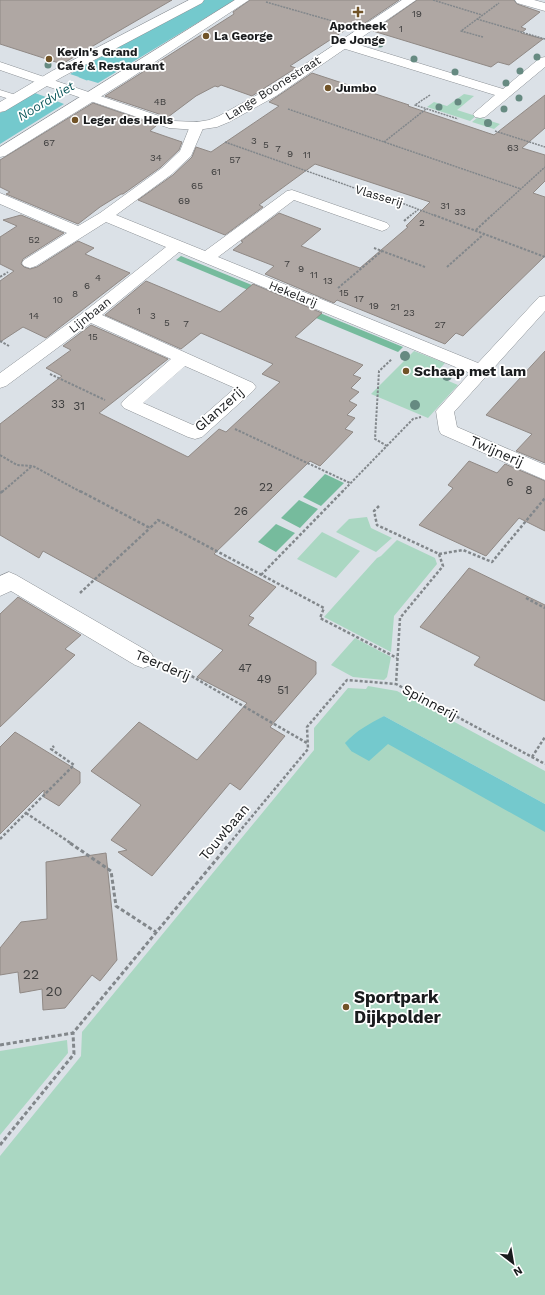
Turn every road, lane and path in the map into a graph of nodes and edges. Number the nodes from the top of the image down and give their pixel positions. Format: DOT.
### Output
graph roads {
  1 [pos="198,0"];
  2 [pos="243,0"];
  3 [pos="260,0"];
  4 [pos="410,0"];
  5 [pos="431,0"];
  6 [pos="503,0"];
  7 [pos="521,0"];
  8 [pos="545,7"];
  9 [pos="482,15"];
  10 [pos="476,19"];
  11 [pos="363,30"];
  12 [pos="483,37"];
  13 [pos="545,39"];
  14 [pos="344,44"];
  15 [pos="545,60"];
  16 [pos="0,66"];
  17 [pos="60,83"];
  18 [pos="0,93"];
  19 [pos="505,94"];
  20 [pos="91,97"];
  21 [pos="16,98"];
  22 [pos="0,108"];
  23 [pos="285,108"];
  24 [pos="427,109"];
  25 [pos="480,114"];
  26 [pos="197,126"];
  27 [pos="221,140"];
  28 [pos="384,142"];
  29 [pos="0,153"];
  30 [pos="545,167"];
  31 [pos="520,189"];
  32 [pos="0,198"];
  33 [pos="105,216"];
  34 [pos="382,226"];
  35 [pos="476,230"];
  36 [pos="78,232"];
  37 [pos="485,233"];
  38 [pos="177,246"];
  39 [pos="382,251"];
  40 [pos="545,257"];
  41 [pos="206,258"];
  42 [pos="30,263"];
  43 [pos="447,267"];
  44 [pos="545,301"];
  45 [pos="319,304"];
  46 [pos="90,316"];
  47 [pos="411,342"];
  48 [pos="183,358"];
  49 [pos="26,362"];
  50 [pos="481,371"];
  51 [pos="0,382"];
  52 [pos="130,404"];
  53 [pos="445,411"];
  54 [pos="212,419"];
  55 [pos="387,446"];
  56 [pos="0,456"];
  57 [pos="32,466"];
  58 [pos="545,473"];
  59 [pos="350,483"];
  60 [pos="0,493"];
  61 [pos="545,498"];
  62 [pos="379,506"];
  63 [pos="150,528"];
  64 [pos="439,554"];
  65 [pos="261,575"];
  66 [pos="0,588"];
  67 [pos="526,598"];
  68 [pos="545,608"];
  69 [pos="61,610"];
  70 [pos="397,658"];
  71 [pos="143,659"];
  72 [pos="396,684"];
  73 [pos="545,738"];
  74 [pos="307,743"];
  75 [pos="54,746"];
  76 [pos="532,757"];
  77 [pos="545,764"];
  78 [pos="26,813"];
  79 [pos="0,839"];
  80 [pos="156,932"];
  81 [pos="73,1033"];
  82 [pos="0,1045"];
  83 [pos="0,1145"];
  1 -- 17 [label="street"];
  2 -- 20 [label="street"];
  3 -- 11 [label="path"];
  4 -- 11 [label="street, Lange Boonestraat"];
  5 -- 9 [label="path"];
  6 -- 9 [label="path"];
  7 -- 8 [label="street"];
  9 -- 10 [label="path"];
  10 -- 12 [label="path"];
  10 -- 13 [label="path"];
  11 -- 14 [label="street, Lange Boonestraat"];
  14 -- 19 [label="street"];
  14 -- 26 [label="street, Lange Boonestraat"];
  15 -- 19 [label="street"];
  16 -- 17 [label="street, Lange Boonestraat"];
  17 -- 20 [label="street, Lange Boonestraat"];
  17 -- 21 [label="street"];
  18 -- 21 [label="lane"];
  19 -- 25 [label="street"];
  20 -- 26 [label="street, Lange Boonestraat"];
  20 -- 29 [label="street"];
  21 -- 22 [label="street"];
  23 -- 28 [label="path"];
  24 -- 28 [label="path"];
  26 -- 33 [label="street"];
  27 -- 35 [label="path, Vlasserij"];
  28 -- 31 [label="path"];
  30 -- 31 [label="path"];
  31 -- 35 [label="path"];
  32 -- 36 [label="street"];
  33 -- 36 [label="street"];
  33 -- 38 [label="street, Hekelarij"];
  34 -- 41 [label="street, Vlasserij"];
  35 -- 37 [label="path, Vlasserij"];
  36 -- 42 [label="street"];
  37 -- 40 [label="path, Vlasserij"];
  37 -- 43 [label="path"];
  38 -- 41 [label="street, Hekelarij"];
  38 -- 46 [label="street, Lijnbaan"];
  39 -- 45 [label="path"];
  41 -- 45 [label="street, Hekelarij"];
  44 -- 50 [label="street"];
  45 -- 47 [label="street, Hekelarij"];
  46 -- 48 [label="street, Glanzerij"];
  46 -- 49 [label="street, Lijnbaan"];
  47 -- 50 [label="street, Hekelarij"];
  47 -- 55 [label="path"];
  48 -- 52 [label="street"];
  48 -- 54 [label="street, Glanzerij"];
  49 -- 51 [label="street, Lijnbaan"];
  49 -- 52 [label="path"];
  50 -- 53 [label="street"];
  52 -- 54 [label="street, Glanzerij"];
  53 -- 55 [label="path"];
  53 -- 58 [label="street, Twijnerij"];
  54 -- 59 [label="path"];
  55 -- 59 [label="path"];
  56 -- 57 [label="path"];
  57 -- 60 [label="path"];
  57 -- 63 [label="path"];
  59 -- 65 [label="path"];
  61 -- 64 [label="path"];
  62 -- 64 [label="path"];
  63 -- 65 [label="path"];
  63 -- 69 [label="path"];
  64 -- 70 [label="path, Spinnerij"];
  65 -- 70 [label="path"];
  66 -- 69 [label="street, Teerderij"];
  67 -- 68 [label="path"];
  69 -- 71 [label="street, Teerderij"];
  70 -- 72 [label="path, Spinnerij"];
  71 -- 74 [label="path, Teerderij"];
  72 -- 74 [label="path, Touwbaan"];
  72 -- 76 [label="path, Spinnerij"];
  73 -- 76 [label="path"];
  74 -- 80 [label="path, Touwbaan"];
  75 -- 78 [label="path"];
  76 -- 77 [label="path, Spinnerij"];
  78 -- 79 [label="path"];
  78 -- 80 [label="path"];
  80 -- 81 [label="path, Touwbaan"];
  81 -- 82 [label="path"];
  81 -- 83 [label="path"];
}
